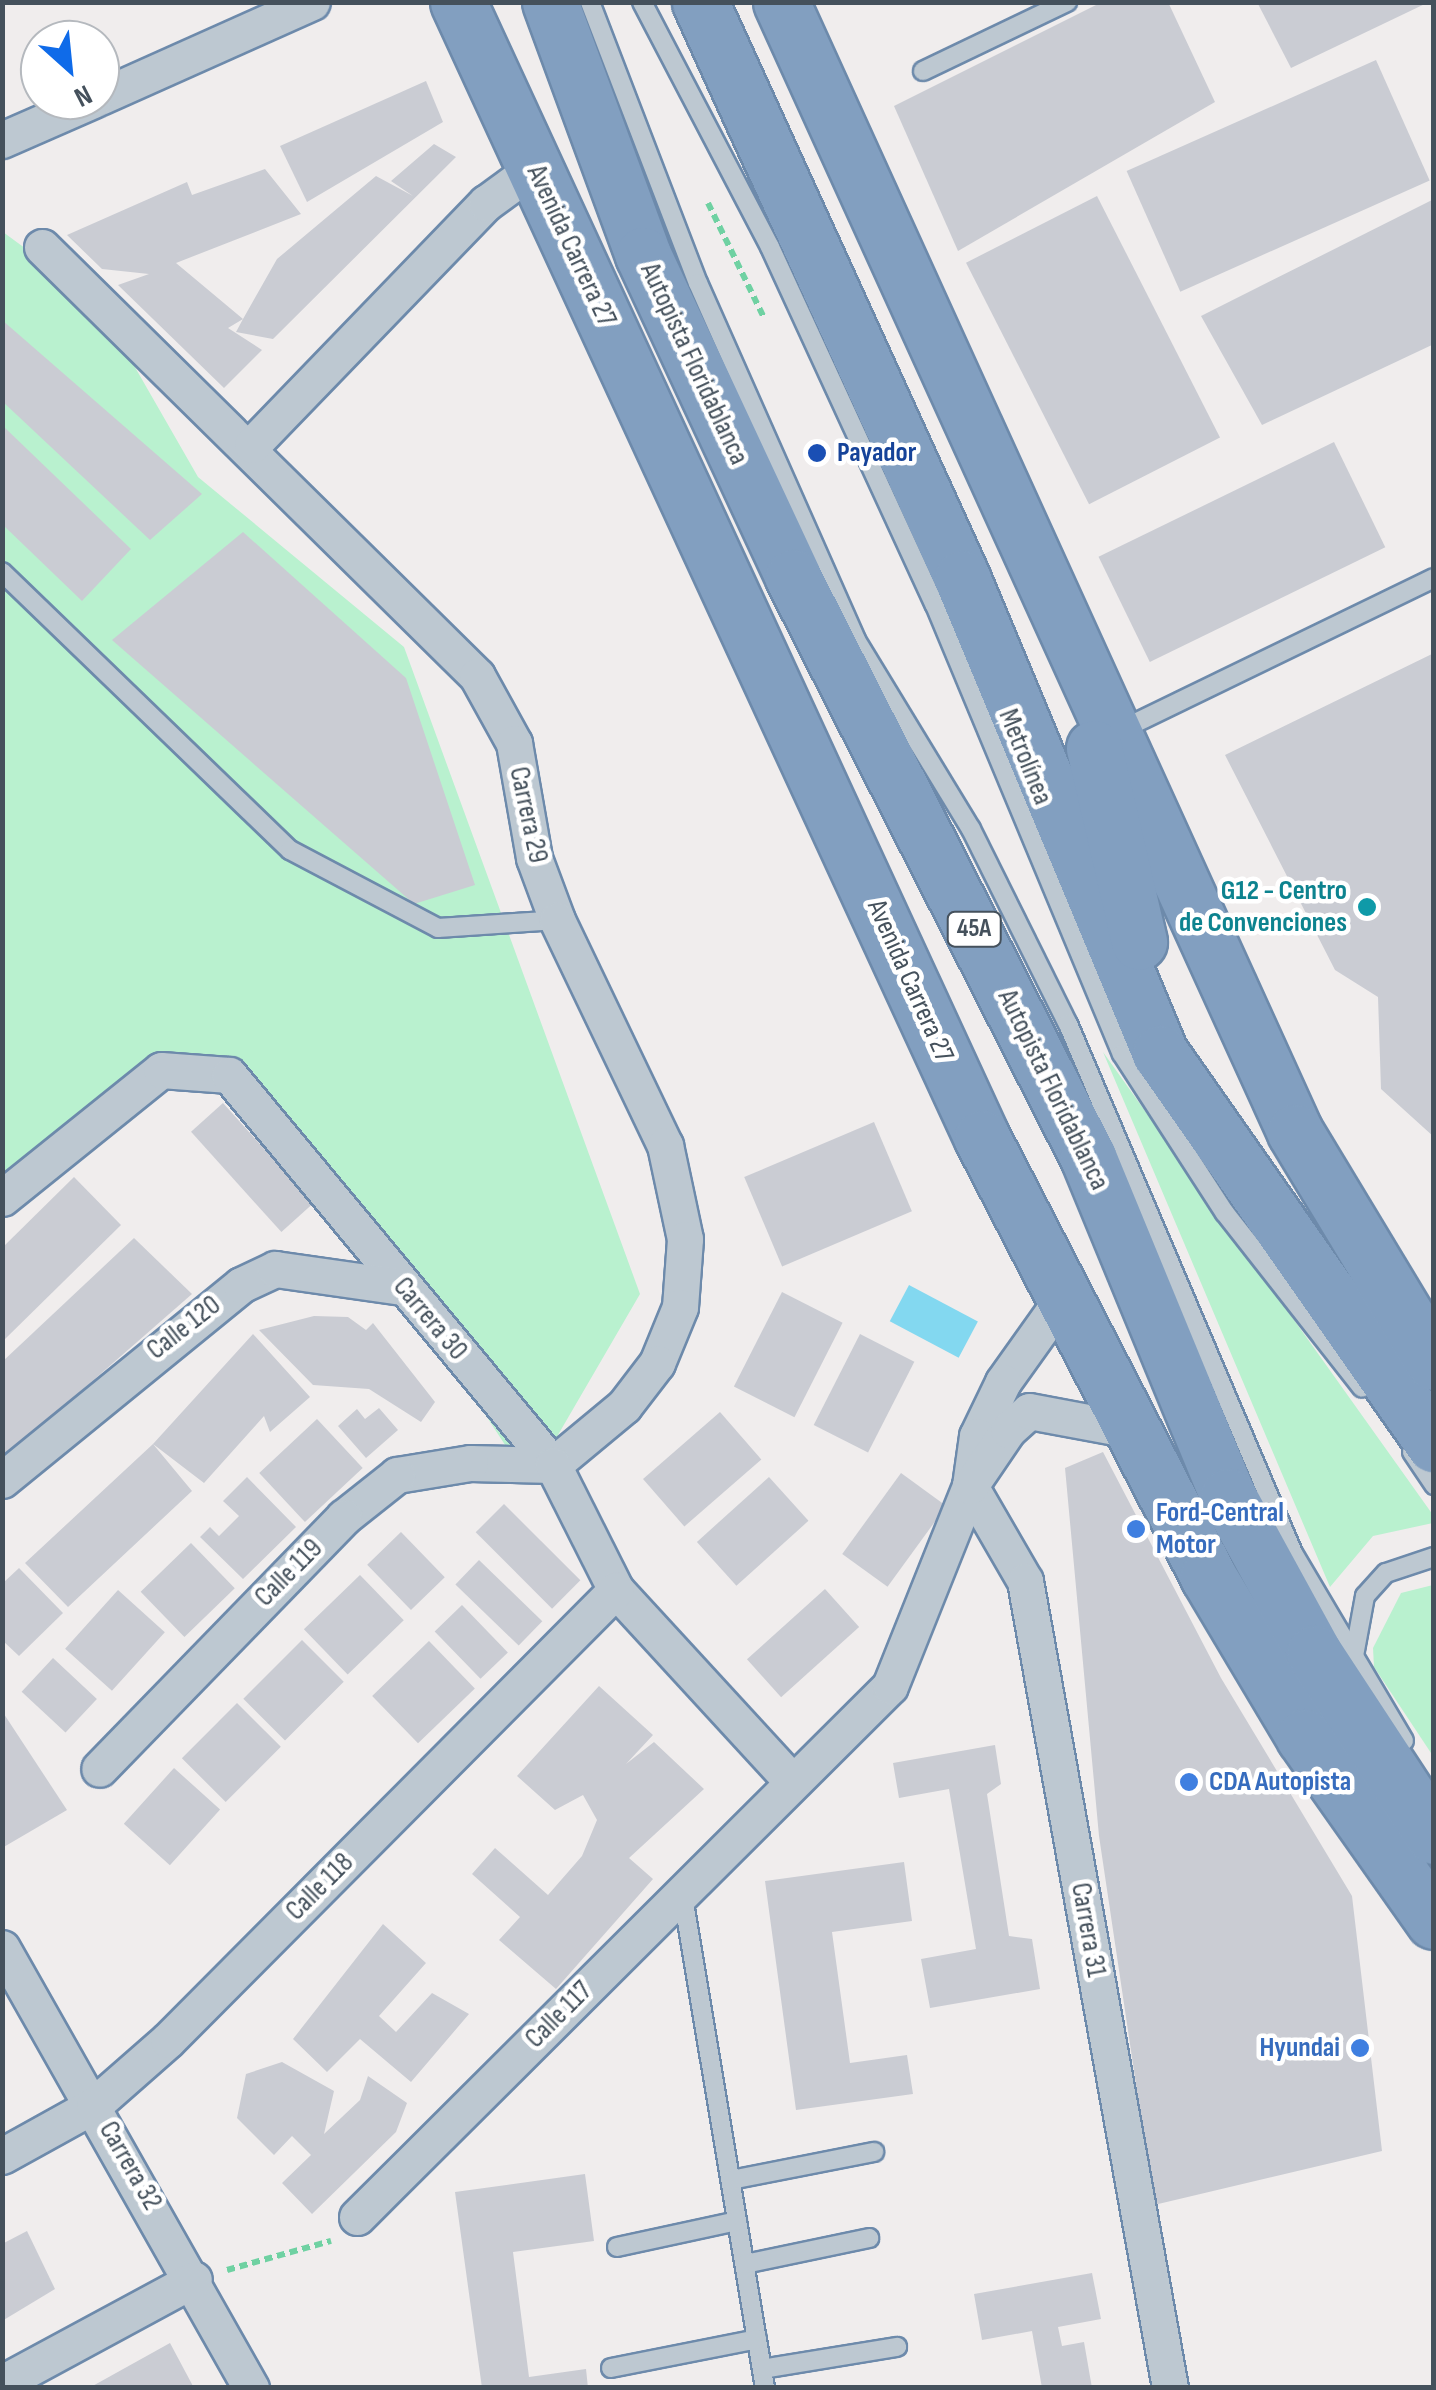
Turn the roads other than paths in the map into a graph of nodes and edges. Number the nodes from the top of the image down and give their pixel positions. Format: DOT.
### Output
graph roads {
  1 [pos="312,2"];
  2 [pos="458,2"];
  3 [pos="550,2"];
  4 [pos="590,2"];
  5 [pos="642,2"];
  6 [pos="700,2"];
  7 [pos="781,2"];
  8 [pos="1067,2"];
  9 [pos="922,71"];
  10 [pos="120,88"];
  11 [pos="48,120"];
  12 [pos="2,140"];
  13 [pos="534,168"];
  14 [pos="42,247"];
  15 [pos="252,445"];
  16 [pos="2,572"];
  17 [pos="1434,578"];
  18 [pos="1051,602"];
  19 [pos="767,663"];
  20 [pos="1116,732"];
  21 [pos="900,786"];
  22 [pos="557,920"];
  23 [pos="1160,1053"];
  24 [pos="2,1198"];
  25 [pos="402,1287"];
  26 [pos="1065,1295"];
  27 [pos="1434,1362"];
  28 [pos="1373,1402"];
  29 [pos="1131,1430"];
  30 [pos="1415,1439"];
  31 [pos="538,1463"];
  32 [pos="2,1480"];
  33 [pos="1434,1485"];
  34 [pos="970,1486"];
  35 [pos="1434,1557"];
  36 [pos="616,1590"];
  37 [pos="1354,1657"];
  38 [pos="1421,1768"];
  39 [pos="99,1770"];
  40 [pos="790,1778"];
  41 [pos="1434,1836"];
  42 [pos="682,1892"];
  43 [pos="1434,1921"];
  44 [pos="2,1948"];
  45 [pos="94,2105"];
  46 [pos="874,2152"];
  47 [pos="2,2156"];
  48 [pos="731,2180"];
  49 [pos="357,2217"];
  50 [pos="737,2220"];
  51 [pos="869,2238"];
  52 [pos="617,2246"];
  53 [pos="745,2264"];
  54 [pos="194,2279"];
  55 [pos="757,2339"];
  56 [pos="897,2347"];
  57 [pos="611,2368"];
  58 [pos="764,2378"];
  59 [pos="2,2384"];
  60 [pos="251,2388"];
  61 [pos="1170,2388"];
  1 -- 10 [label="street"];
  2 -- 13 [label="highway, Avenida Carrera 27"];
  3 -- 21 [label="highway, Autopista Floridablanca / 45A"];
  4 -- 37 [label="lane"];
  5 -- 28 [label="lane, Metrolínea"];
  6 -- 23 [label="highway"];
  7 -- 18 [label="highway"];
  8 -- 9 [label="lane"];
  11 -- 12 [label="street"];
  13 -- 15 [label="street"];
  13 -- 19 [label="highway, Avenida Carrera 27"];
  14 -- 15 [label="street, Carrera 29"];
  15 -- 22 [label="street, Carrera 29"];
  16 -- 22 [label="lane"];
  17 -- 20 [label="lane"];
  18 -- 20 [label="highway"];
  18 -- 23 [label="highway"];
  19 -- 21 [label="highway"];
  19 -- 26 [label="highway, Avenida Carrera 27"];
  20 -- 27 [label="highway"];
  21 -- 41 [label="highway, Autopista Floridablanca / 45A"];
  22 -- 31 [label="street, Carrera 29"];
  23 -- 30 [label="highway"];
  24 -- 25 [label="street, Carrera 30"];
  25 -- 31 [label="street, Carrera 30"];
  25 -- 32 [label="street, Calle 120"];
  26 -- 29 [label="highway, Avenida Carrera 27"];
  26 -- 34 [label="street"];
  29 -- 34 [label="street"];
  29 -- 43 [label="highway, Avenida Carrera 27"];
  30 -- 33 [label="lane"];
  31 -- 36 [label="street, Carrera 30"];
  31 -- 39 [label="street, Calle 119"];
  34 -- 40 [label="street, Calle 117"];
  34 -- 61 [label="street, Carrera 31"];
  35 -- 37 [label="lane"];
  36 -- 40 [label="street, Carrera 30"];
  36 -- 45 [label="street, Calle 118"];
  37 -- 38 [label="lane"];
  40 -- 42 [label="street, Calle 117"];
  42 -- 48 [label="lane"];
  42 -- 49 [label="street, Calle 117"];
  44 -- 45 [label="street, Carrera 32"];
  45 -- 47 [label="street, Calle 118"];
  45 -- 54 [label="street, Carrera 32"];
  46 -- 48 [label="lane"];
  48 -- 50 [label="lane"];
  50 -- 52 [label="lane"];
  50 -- 53 [label="lane"];
  51 -- 53 [label="lane"];
  53 -- 55 [label="lane"];
  54 -- 59 [label="street"];
  54 -- 60 [label="street, Carrera 32"];
  55 -- 57 [label="lane"];
  55 -- 58 [label="lane"];
  56 -- 58 [label="lane"];
}
